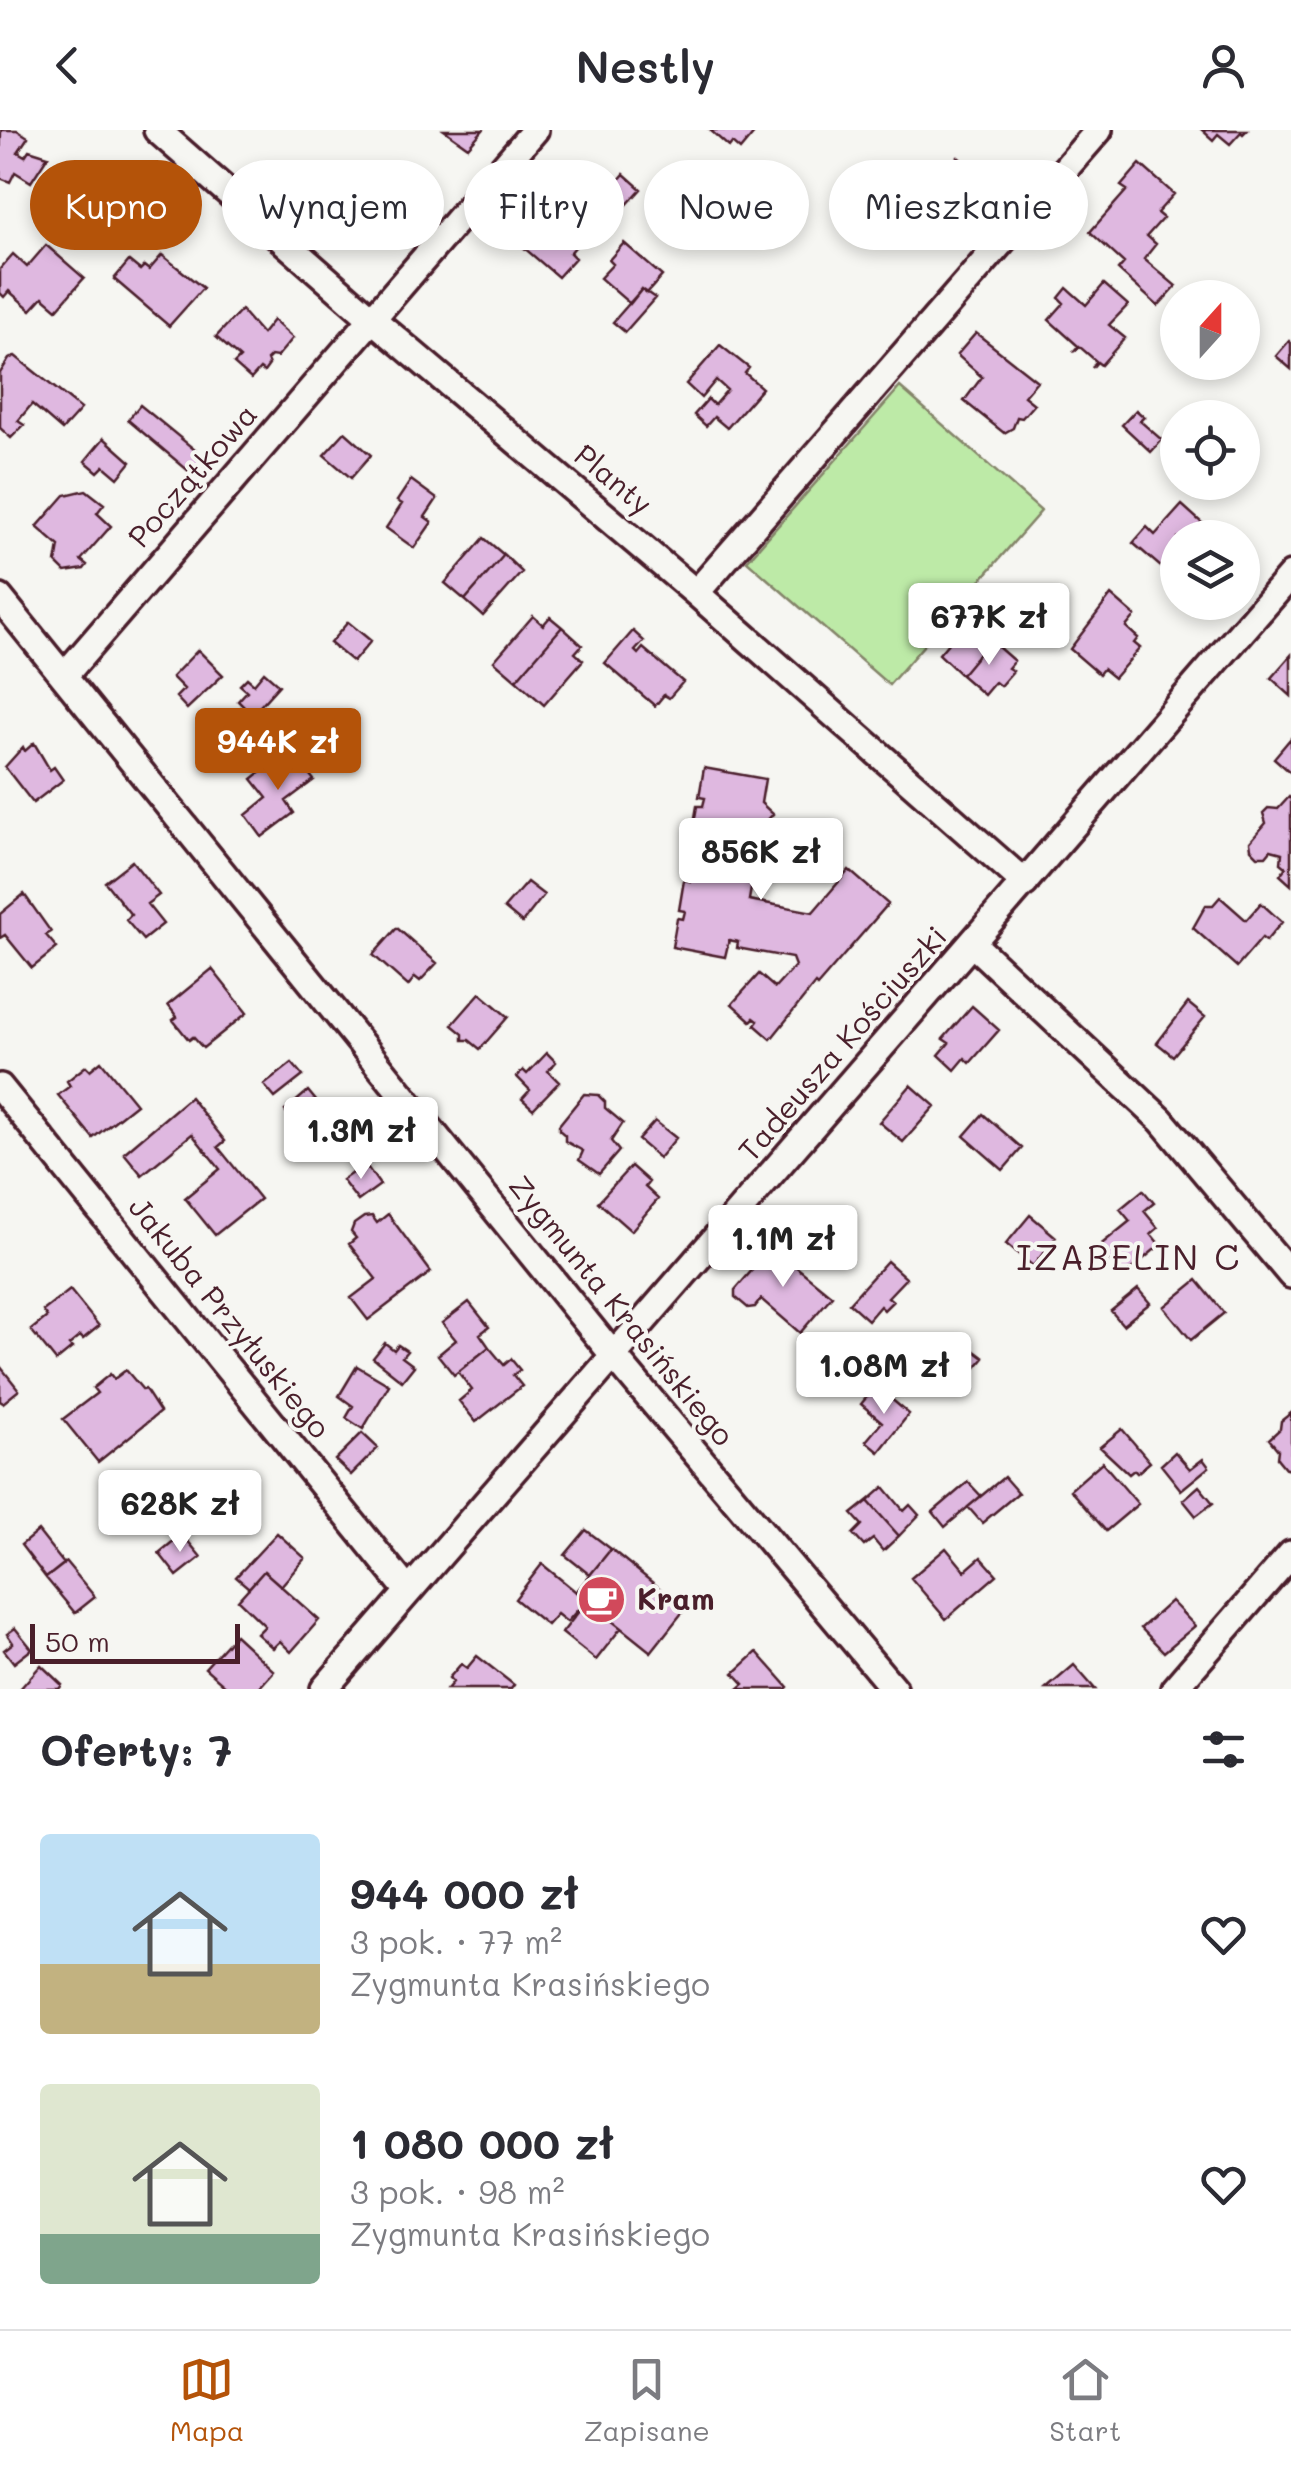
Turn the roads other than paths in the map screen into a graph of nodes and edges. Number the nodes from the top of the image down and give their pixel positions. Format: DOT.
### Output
graph roads {
  1 [pos="156,130"];
  2 [pos="535,130"];
  3 [pos="1099,130"];
  4 [pos="371,318"];
  5 [pos="1291,575"];
  6 [pos="696,594"];
  7 [pos="0,598"];
  8 [pos="64,676"];
  9 [pos="1025,884"];
  10 [pos="973,944"];
  11 [pos="0,1086"];
  12 [pos="1291,1275"];
  13 [pos="614,1356"];
  14 [pos="1291,1554"];
  15 [pos="408,1591"];
  16 [pos="324,1689"];
  17 [pos="894,1689"];
  18 [pos="1174,1689"];
  1 -- 4 [label="street, Planty"];
  2 -- 4 [label="street, Początkowa"];
  3 -- 6 [label="street"];
  4 -- 6 [label="street, Planty"];
  4 -- 8 [label="street, Początkowa"];
  5 -- 9 [label="street, Tadeusza Kościuszki"];
  6 -- 9 [label="street, Planty"];
  7 -- 8 [label="street, Zygmunta Krasińskiego"];
  8 -- 13 [label="street, Zygmunta Krasińskiego"];
  9 -- 10 [label="street, Tadeusza Kościuszki"];
  10 -- 12 [label="street"];
  10 -- 13 [label="street, Tadeusza Kościuszki"];
  11 -- 15 [label="street, Jakuba Przyłuskiego"];
  13 -- 15 [label="street, Tadeusza Kościuszki"];
  13 -- 17 [label="street, Zygmunta Krasińskiego"];
  14 -- 18 [label="street"];
  15 -- 16 [label="street, Tadeusza Kościuszki"];
}
